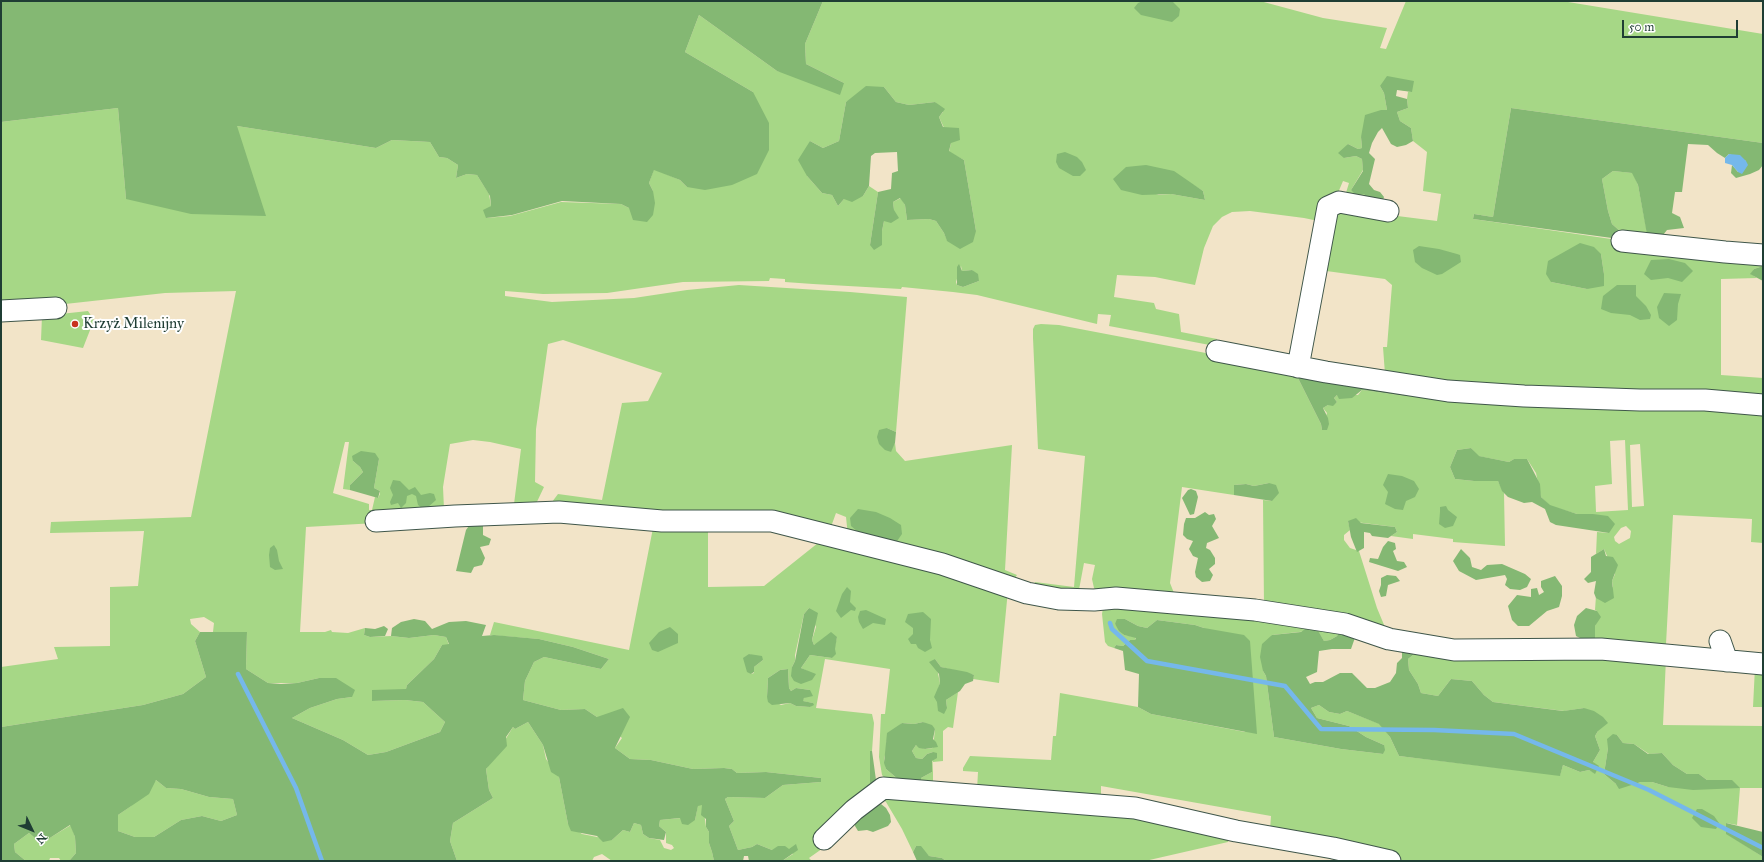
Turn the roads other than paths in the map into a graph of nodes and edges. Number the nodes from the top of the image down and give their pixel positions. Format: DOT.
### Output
graph roads {
  1 [pos="1388,211"];
  2 [pos="1622,241"];
  3 [pos="1763,255"];
  4 [pos="56,308"];
  5 [pos="1,310"];
  6 [pos="1217,351"];
  7 [pos="1298,367"];
  8 [pos="1763,404"];
  9 [pos="376,521"];
  10 [pos="1720,641"];
  11 [pos="1727,660"];
  12 [pos="1763,664"];
  13 [pos="824,839"];
  14 [pos="1390,861"];
  1 -- 7 [label="street"];
  2 -- 3 [label="street"];
  4 -- 5 [label="street"];
  6 -- 7 [label="street"];
  7 -- 8 [label="street"];
  9 -- 11 [label="street"];
  10 -- 11 [label="street"];
  11 -- 12 [label="street"];
  13 -- 14 [label="street"];
}
